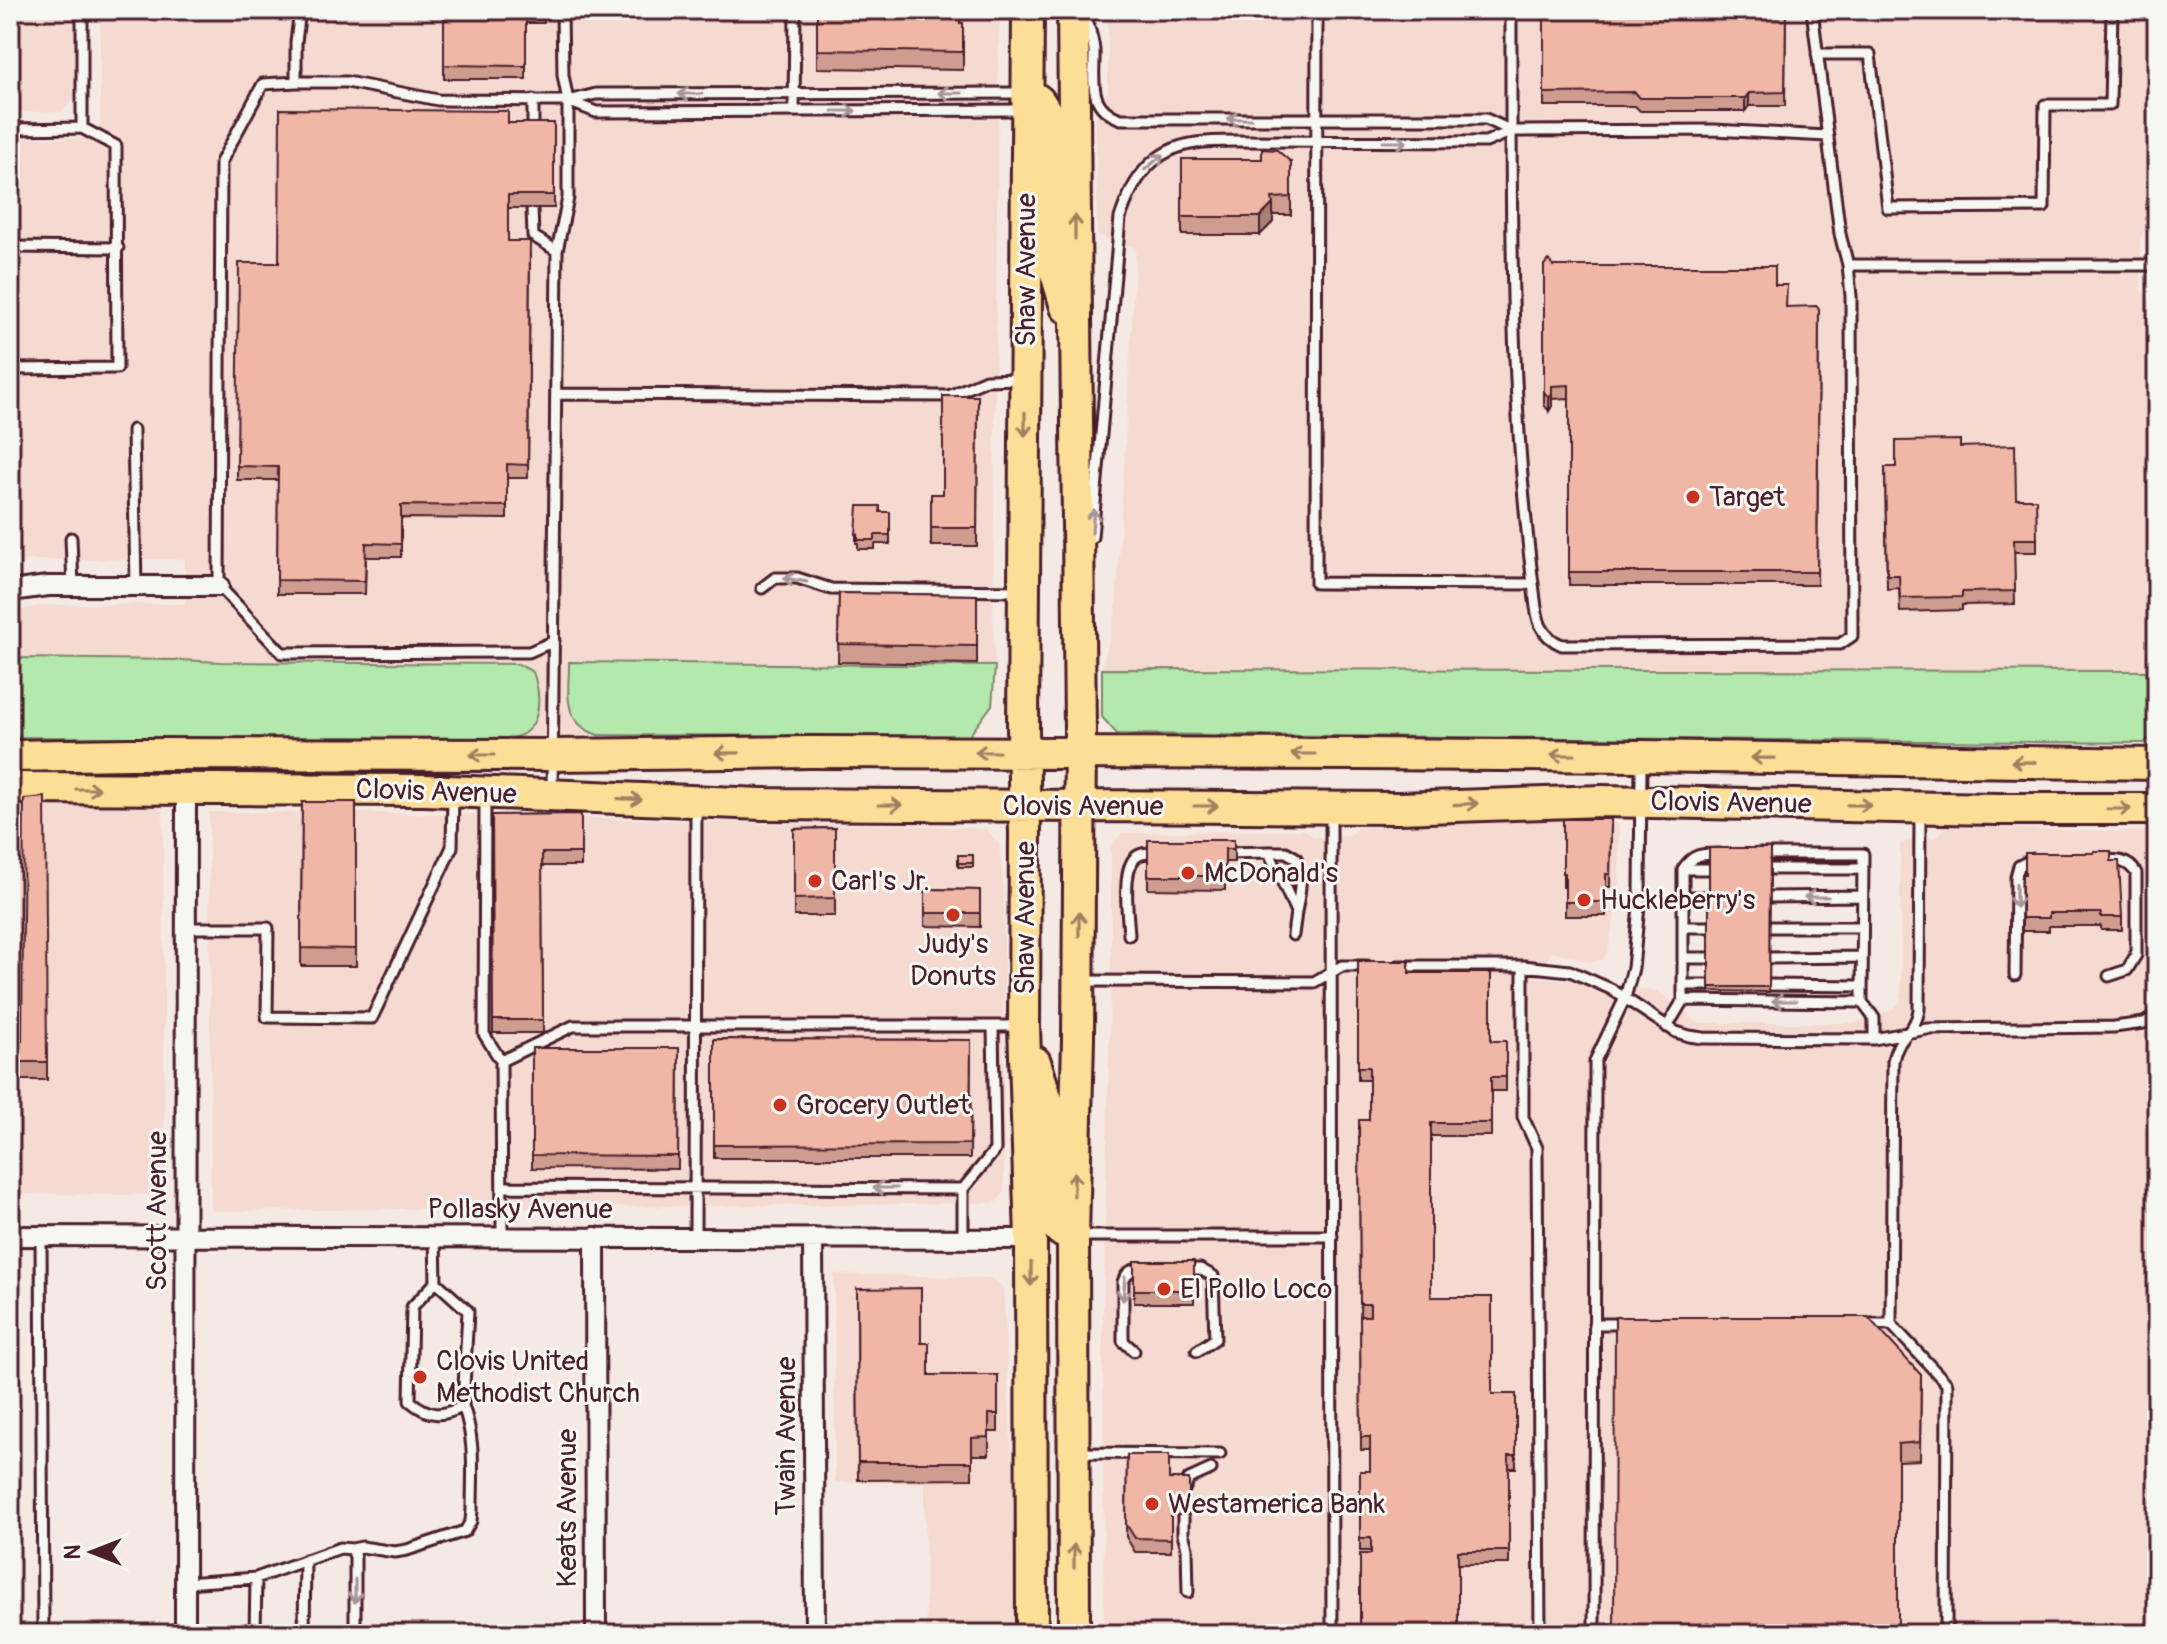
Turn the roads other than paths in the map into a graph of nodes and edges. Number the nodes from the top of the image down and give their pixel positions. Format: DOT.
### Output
graph roads {
  1 [pos="82,10"];
  2 [pos="300,10"];
  3 [pos="562,10"];
  4 [pos="795,10"];
  5 [pos="1028,10"];
  6 [pos="1073,10"];
  7 [pos="1084,10"];
  8 [pos="1317,10"];
  9 [pos="1511,10"];
  10 [pos="1812,10"];
  11 [pos="2112,10"];
  12 [pos="1817,54"];
  13 [pos="296,82"];
  14 [pos="794,93"];
  15 [pos="533,100"];
  16 [pos="568,101"];
  17 [pos="1027,102"];
  18 [pos="794,111"];
  19 [pos="1317,119"];
  20 [pos="82,128"];
  21 [pos="10,129"];
  22 [pos="1512,131"];
  23 [pos="1828,136"];
  24 [pos="533,137"];
  25 [pos="1317,142"];
  26 [pos="532,208"];
  27 [pos="10,247"];
  28 [pos="118,248"];
  29 [pos="557,251"];
  30 [pos="1848,265"];
  31 [pos="2157,265"];
  32 [pos="1075,339"];
  33 [pos="10,369"];
  34 [pos="1025,379"];
  35 [pos="556,394"];
  36 [pos="133,430"];
  37 [pos="71,538"];
  38 [pos="1092,542"];
  39 [pos="1089,573"];
  40 [pos="1533,584"];
  41 [pos="73,586"];
  42 [pos="219,586"];
  43 [pos="136,587"];
  44 [pos="762,588"];
  45 [pos="10,591"];
  46 [pos="1024,591"];
  47 [pos="554,641"];
  48 [pos="1080,683"];
  49 [pos="1024,753"];
  50 [pos="1080,753"];
  51 [pos="130,754"];
  52 [pos="412,755"];
  53 [pos="553,755"];
  54 [pos="10,756"];
  55 [pos="1641,756"];
  56 [pos="2157,764"];
  57 [pos="10,770"];
  58 [pos="10,788"];
  59 [pos="186,789"];
  60 [pos="453,792"];
  61 [pos="485,793"];
  62 [pos="552,796"];
  63 [pos="1641,801"];
  64 [pos="696,802"];
  65 [pos="1024,804"];
  66 [pos="1079,805"];
  67 [pos="1331,807"];
  68 [pos="1920,807"];
  69 [pos="2157,809"];
  70 [pos="1269,852"];
  71 [pos="1174,853"];
  72 [pos="1222,853"];
  73 [pos="1731,854"];
  74 [pos="1746,854"];
  75 [pos="2045,859"];
  76 [pos="2090,860"];
  77 [pos="1683,869"];
  78 [pos="1710,869"];
  79 [pos="1769,869"];
  80 [pos="1863,869"];
  81 [pos="1862,896"];
  82 [pos="1683,897"];
  83 [pos="1710,897"];
  84 [pos="1769,897"];
  85 [pos="1296,912"];
  86 [pos="1683,927"];
  87 [pos="1710,927"];
  88 [pos="1769,927"];
  89 [pos="1862,927"];
  90 [pos="186,928"];
  91 [pos="1129,935"];
  92 [pos="1293,935"];
  93 [pos="1862,957"];
  94 [pos="1683,958"];
  95 [pos="1710,958"];
  96 [pos="1769,958"];
  97 [pos="1371,966"];
  98 [pos="1386,966"];
  99 [pos="1523,966"];
  100 [pos="1331,973"];
  101 [pos="2015,975"];
  102 [pos="2109,976"];
  103 [pos="1078,981"];
  104 [pos="1683,985"];
  105 [pos="1710,985"];
  106 [pos="1769,985"];
  107 [pos="1862,986"];
  108 [pos="1625,998"];
  109 [pos="1683,1000"];
  110 [pos="1862,1002"];
  111 [pos="2157,1015"];
  112 [pos="696,1026"];
  113 [pos="993,1026"];
  114 [pos="1024,1026"];
  115 [pos="1667,1027"];
  116 [pos="1909,1032"];
  117 [pos="1874,1039"];
  118 [pos="501,1061"];
  119 [pos="502,1187"];
  120 [pos="695,1187"];
  121 [pos="963,1189"];
  122 [pos="10,1236"];
  123 [pos="41,1236"];
  124 [pos="185,1236"];
  125 [pos="1073,1236"];
  126 [pos="1332,1236"];
  127 [pos="435,1237"];
  128 [pos="502,1237"];
  129 [pos="595,1237"];
  130 [pos="695,1238"];
  131 [pos="813,1238"];
  132 [pos="963,1238"];
  133 [pos="1031,1239"];
  134 [pos="1160,1269"];
  135 [pos="1173,1269"];
  136 [pos="436,1282"];
  137 [pos="1594,1324"];
  138 [pos="1639,1324"];
  139 [pos="1853,1324"];
  140 [pos="1891,1324"];
  141 [pos="1134,1351"];
  142 [pos="1197,1351"];
  143 [pos="463,1406"];
  144 [pos="1073,1453"];
  145 [pos="1220,1454"];
  146 [pos="1211,1469"];
  147 [pos="352,1549"];
  148 [pos="305,1560"];
  149 [pos="256,1578"];
  150 [pos="185,1583"];
  151 [pos="1188,1592"];
  152 [pos="43,1634"];
  153 [pos="185,1634"];
  154 [pos="255,1634"];
  155 [pos="304,1634"];
  156 [pos="355,1634"];
  157 [pos="596,1634"];
  158 [pos="815,1634"];
  159 [pos="1032,1634"];
  160 [pos="1074,1634"];
  161 [pos="1332,1634"];
  162 [pos="1540,1634"];
  163 [pos="1594,1634"];
  164 [pos="1946,1634"];
  1 -- 20 [label="lane"];
  2 -- 13 [label="lane"];
  3 -- 16 [label="lane"];
  4 -- 14 [label="lane"];
  5 -- 17 [label="main road, Shaw Avenue"];
  32 -- 6 [label="main road, Shaw Avenue, one-way"];
  19 -- 7 [label="lane, one-way"];
  8 -- 19 [label="lane"];
  9 -- 22 [label="lane"];
  10 -- 12 [label="lane"];
  11 -- 12 [label="lane"];
  12 -- 23 [label="lane"];
  13 -- 15 [label="lane"];
  13 -- 42 [label="lane"];
  14 -- 16 [label="lane, one-way"];
  17 -- 14 [label="lane, one-way"];
  14 -- 18 [label="lane"];
  15 -- 16 [label="lane"];
  15 -- 24 [label="lane"];
  16 -- 18 [label="lane"];
  16 -- 29 [label="lane"];
  18 -- 17 [label="lane, one-way"];
  17 -- 32 [label="main road"];
  17 -- 34 [label="main road, Shaw Avenue"];
  19 -- 22 [label="lane"];
  19 -- 25 [label="lane"];
  20 -- 21 [label="lane"];
  20 -- 28 [label="lane"];
  22 -- 23 [label="lane"];
  25 -- 22 [label="lane, one-way"];
  22 -- 40 [label="lane"];
  23 -- 30 [label="lane"];
  38 -- 25 [label="lane, one-way"];
  25 -- 40 [label="lane"];
  26 -- 29 [label="lane"];
  27 -- 28 [label="lane"];
  28 -- 33 [label="lane"];
  29 -- 35 [label="lane"];
  30 -- 31 [label="lane"];
  30 -- 40 [label="lane"];
  32 -- 48 [label="main road, Shaw Avenue"];
  34 -- 35 [label="lane"];
  34 -- 46 [label="main road, Shaw Avenue, one-way"];
  35 -- 47 [label="lane"];
  36 -- 43 [label="lane"];
  37 -- 41 [label="lane"];
  39 -- 48 [label="lane"];
  41 -- 43 [label="street"];
  41 -- 45 [label="street"];
  42 -- 43 [label="street"];
  42 -- 47 [label="lane"];
  46 -- 44 [label="lane, one-way"];
  46 -- 49 [label="main road, Shaw Avenue"];
  47 -- 53 [label="lane"];
  48 -- 50 [label="main road, Shaw Avenue"];
  49 -- 50 [label="main road, Clovis Avenue"];
  49 -- 53 [label="main road, Clovis Avenue, one-way"];
  49 -- 65 [label="main road, Shaw Avenue"];
  55 -- 50 [label="main road, Clovis Avenue, one-way"];
  50 -- 66 [label="main road, Shaw Avenue"];
  51 -- 52 [label="main road, Clovis Avenue"];
  51 -- 54 [label="main road, Clovis Avenue"];
  51 -- 57 [label="main road"];
  53 -- 52 [label="main road, Clovis Avenue, one-way"];
  52 -- 59 [label="main road"];
  53 -- 62 [label="lane"];
  56 -- 55 [label="main road, Clovis Avenue, one-way"];
  55 -- 63 [label="lane"];
  58 -- 59 [label="main road, Clovis Avenue, one-way"];
  59 -- 60 [label="main road, Clovis Avenue"];
  59 -- 90 [label="street, Scott Avenue"];
  60 -- 61 [label="main road, Clovis Avenue"];
  60 -- 90 [label="lane"];
  61 -- 62 [label="main road, Clovis Avenue"];
  61 -- 118 [label="lane"];
  62 -- 64 [label="main road, Clovis Avenue, one-way"];
  67 -- 63 [label="main road, Clovis Avenue, one-way"];
  63 -- 68 [label="main road, Clovis Avenue, one-way"];
  63 -- 108 [label="lane"];
  64 -- 65 [label="main road, Clovis Avenue, one-way"];
  64 -- 112 [label="lane"];
  65 -- 66 [label="main road, Clovis Avenue"];
  65 -- 114 [label="main road, Shaw Avenue"];
  66 -- 67 [label="main road, Clovis Avenue, one-way"];
  103 -- 66 [label="main road, Shaw Avenue, one-way"];
  67 -- 100 [label="lane"];
  68 -- 69 [label="main road, Clovis Avenue, one-way"];
  68 -- 116 [label="lane"];
  70 -- 72 [label="lane"];
  70 -- 85 [label="lane"];
  70 -- 85 [label="lane"];
  71 -- 91 [label="lane"];
  73 -- 77 [label="lane"];
  74 -- 80 [label="lane"];
  75 -- 101 [label="lane, one-way"];
  76 -- 102 [label="lane"];
  77 -- 78 [label="lane"];
  77 -- 82 [label="lane"];
  79 -- 80 [label="lane"];
  80 -- 81 [label="lane"];
  81 -- 84 [label="lane, one-way"];
  81 -- 89 [label="lane"];
  82 -- 83 [label="lane"];
  82 -- 86 [label="lane"];
  85 -- 92 [label="lane"];
  86 -- 87 [label="lane"];
  86 -- 94 [label="lane"];
  88 -- 89 [label="lane"];
  89 -- 93 [label="lane"];
  90 -- 124 [label="street, Scott Avenue"];
  93 -- 96 [label="lane"];
  93 -- 107 [label="lane"];
  94 -- 95 [label="lane"];
  94 -- 104 [label="lane"];
  97 -- 100 [label="lane"];
  98 -- 99 [label="lane"];
  99 -- 108 [label="lane"];
  99 -- 162 [label="lane"];
  100 -- 103 [label="lane"];
  100 -- 126 [label="lane"];
  125 -- 103 [label="main road, Shaw Avenue, one-way"];
  104 -- 105 [label="lane"];
  104 -- 109 [label="lane"];
  106 -- 107 [label="lane"];
  107 -- 110 [label="lane"];
  108 -- 115 [label="lane"];
  108 -- 137 [label="lane"];
  110 -- 109 [label="lane, one-way"];
  109 -- 115 [label="lane"];
  110 -- 117 [label="lane"];
  111 -- 116 [label="lane"];
  112 -- 113 [label="lane"];
  112 -- 118 [label="lane"];
  112 -- 120 [label="lane"];
  113 -- 114 [label="lane"];
  113 -- 121 [label="lane"];
  114 -- 125 [label="main road"];
  114 -- 133 [label="main road, Shaw Avenue"];
  115 -- 117 [label="lane"];
  116 -- 117 [label="lane"];
  116 -- 140 [label="lane"];
  118 -- 119 [label="lane"];
  119 -- 120 [label="lane"];
  119 -- 128 [label="lane"];
  121 -- 120 [label="lane, one-way"];
  120 -- 130 [label="lane"];
  121 -- 132 [label="lane"];
  122 -- 123 [label="street, Pollasky Avenue"];
  123 -- 124 [label="street, Pollasky Avenue"];
  123 -- 152 [label="lane"];
  124 -- 127 [label="street, Pollasky Avenue"];
  124 -- 150 [label="street, Scott Avenue"];
  125 -- 126 [label="lane"];
  125 -- 144 [label="main road, Shaw Avenue"];
  126 -- 161 [label="lane"];
  127 -- 128 [label="street, Pollasky Avenue"];
  127 -- 136 [label="lane"];
  128 -- 129 [label="street, Pollasky Avenue"];
  129 -- 130 [label="street, Pollasky Avenue"];
  129 -- 157 [label="street, Keats Avenue"];
  130 -- 131 [label="street, Pollasky Avenue"];
  131 -- 132 [label="street, Pollasky Avenue"];
  131 -- 158 [label="street, Twain Avenue"];
  132 -- 133 [label="street, Pollasky Avenue"];
  133 -- 144 [label="main road"];
  133 -- 159 [label="main road, Shaw Avenue, one-way"];
  134 -- 141 [label="lane, one-way"];
  135 -- 142 [label="lane"];
  136 -- 143 [label="lane"];
  136 -- 143 [label="lane"];
  137 -- 138 [label="lane"];
  137 -- 163 [label="lane"];
  139 -- 140 [label="lane"];
  140 -- 164 [label="lane"];
  143 -- 147 [label="lane"];
  144 -- 145 [label="lane"];
  160 -- 144 [label="main road, Shaw Avenue, one-way"];
  146 -- 151 [label="lane"];
  147 -- 148 [label="lane"];
  147 -- 156 [label="lane, one-way"];
  148 -- 149 [label="lane"];
  148 -- 155 [label="lane"];
  149 -- 150 [label="lane"];
  149 -- 154 [label="lane"];
  150 -- 153 [label="street, Scott Avenue"];
}
